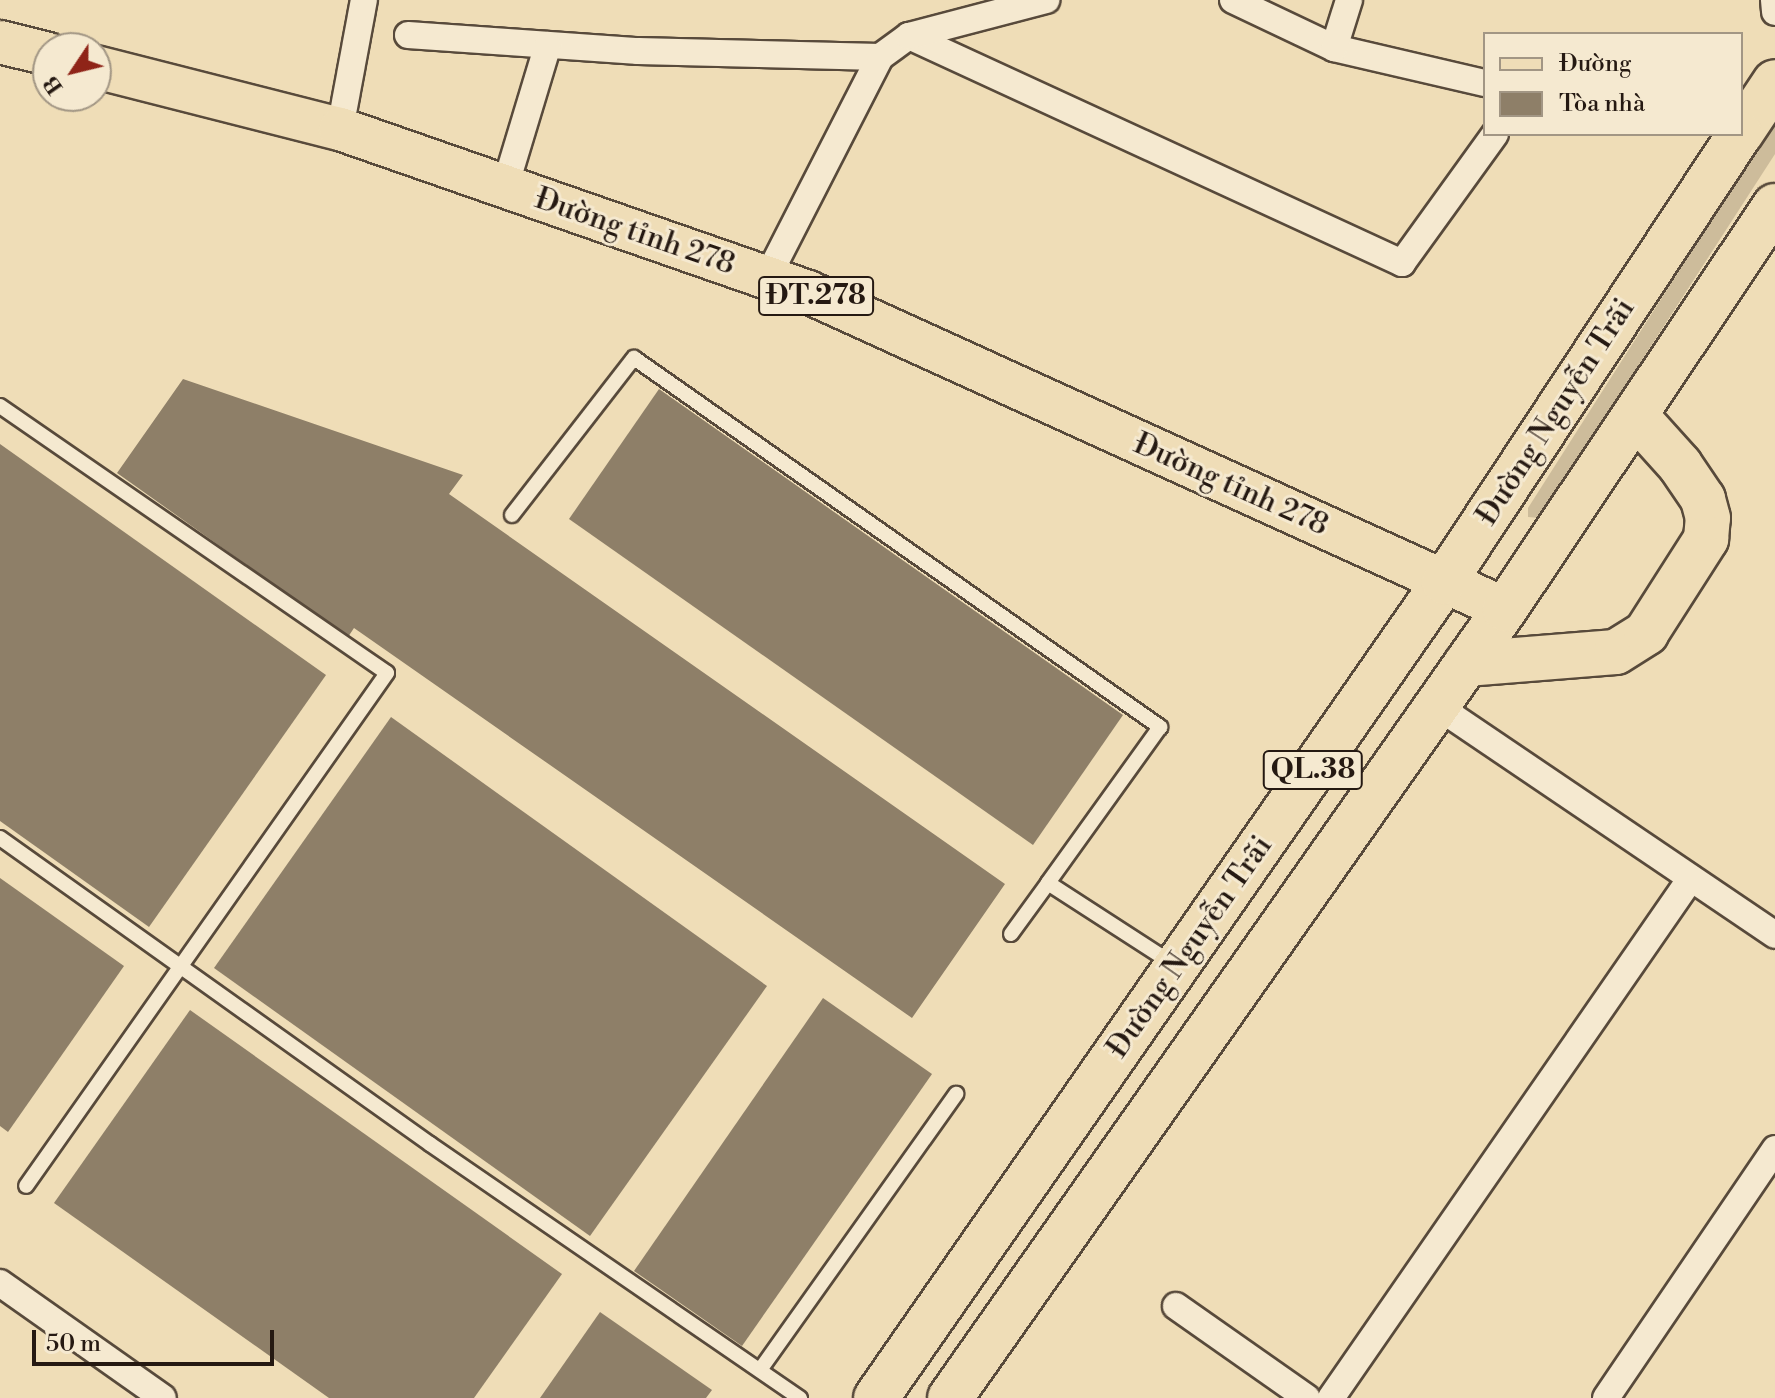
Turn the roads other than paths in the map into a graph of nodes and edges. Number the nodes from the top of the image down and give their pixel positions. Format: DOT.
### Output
graph roads {
  1 [pos="364,0"];
  2 [pos="1046,0"];
  3 [pos="1233,0"];
  4 [pos="1349,0"];
  5 [pos="1774,0"];
  6 [pos="1775,12"];
  7 [pos="408,35"];
  8 [pos="909,36"];
  9 [pos="0,42"];
  10 [pos="548,45"];
  11 [pos="1334,48"];
  12 [pos="32,50"];
  13 [pos="880,57"];
  14 [pos="112,71"];
  15 [pos="1483,83"];
  16 [pos="1762,88"];
  17 [pos="340,129"];
  18 [pos="1743,130"];
  19 [pos="1494,136"];
  20 [pos="1740,136"];
  21 [pos="505,187"];
  22 [pos="1775,206"];
  23 [pos="767,278"];
  24 [pos="0,406"];
  25 [pos="1635,415"];
  26 [pos="512,515"];
  27 [pos="1444,582"];
  28 [pos="1505,609"];
  29 [pos="1466,664"];
  30 [pos="1437,706"];
  31 [pos="0,838"];
  32 [pos="1691,878"];
  33 [pos="1048,883"];
  34 [pos="1011,934"];
  35 [pos="1775,935"];
  36 [pos="1176,966"];
  37 [pos="180,967"];
  38 [pos="956,1094"];
  39 [pos="1775,1149"];
  40 [pos="26,1186"];
  41 [pos="0,1283"];
  42 [pos="1176,1306"];
  43 [pos="760,1370"];
  44 [pos="163,1398"];
  45 [pos="800,1398"];
  46 [pos="876,1398"];
  47 [pos="950,1398"];
  48 [pos="1307,1398"];
  49 [pos="1331,1398"];
  50 [pos="1606,1398"];
  1 -- 17 [label="street"];
  2 -- 8 [label="street"];
  3 -- 11 [label="street"];
  4 -- 11 [label="street"];
  5 -- 6 [label="street"];
  7 -- 10 [label="street"];
  8 -- 13 [label="street"];
  8 -- 19 [label="street"];
  9 -- 12 [label="main road"];
  10 -- 13 [label="street"];
  10 -- 21 [label="street"];
  11 -- 15 [label="street"];
  13 -- 23 [label="street"];
  14 -- 17 [label="main road, Đường tỉnh 278 / ĐT.278"];
  16 -- 18 [label="highway, Đường Nguyễn Trãi / QL.38"];
  17 -- 21 [label="main road, Đường tỉnh 278 / ĐT.278"];
  20 -- 27 [label="highway, Đường Nguyễn Trãi / QL.38"];
  21 -- 23 [label="main road, Đường tỉnh 278 / ĐT.278"];
  22 -- 25 [label="highway, Đường Nguyễn Trãi / QL.38"];
  23 -- 27 [label="main road, Đường tỉnh 278 / ĐT.278"];
  24 -- 37 [label="lane"];
  25 -- 28 [label="highway, Đường Nguyễn Trãi / QL.38"];
  25 -- 29 [label="highway"];
  26 -- 33 [label="lane"];
  27 -- 28 [label="main road, Đường tỉnh 278 / ĐT.278"];
  27 -- 36 [label="highway, Đường Nguyễn Trãi / QL.38"];
  28 -- 29 [label="highway, Đường Nguyễn Trãi / QL.38"];
  29 -- 30 [label="highway, Đường Nguyễn Trãi / QL.38"];
  30 -- 32 [label="street"];
  30 -- 47 [label="highway, Đường Nguyễn Trãi / QL.38"];
  31 -- 37 [label="lane"];
  32 -- 35 [label="street"];
  32 -- 49 [label="street"];
  33 -- 34 [label="lane"];
  33 -- 36 [label="lane"];
  36 -- 46 [label="highway, Đường Nguyễn Trãi / QL.38"];
  37 -- 40 [label="lane"];
  37 -- 43 [label="lane"];
  38 -- 43 [label="lane"];
  39 -- 50 [label="street"];
  41 -- 44 [label="street"];
  42 -- 48 [label="street"];
  43 -- 45 [label="lane"];
}
